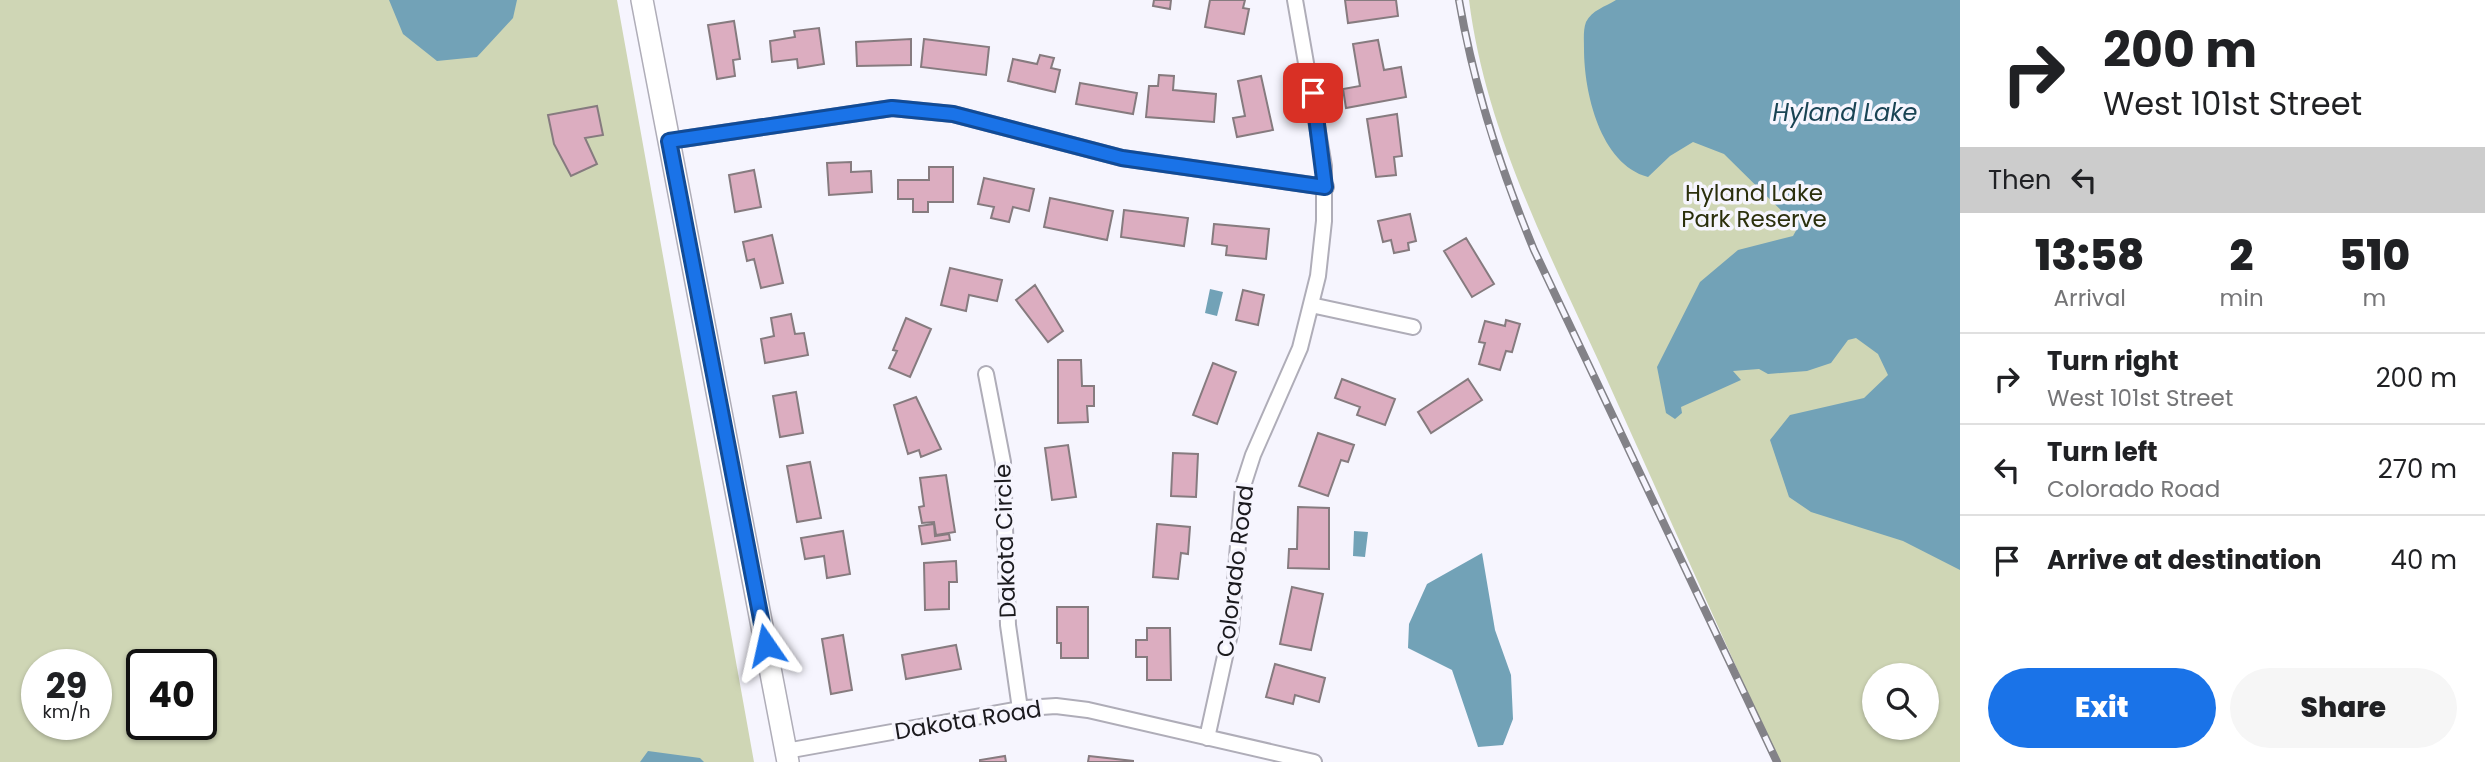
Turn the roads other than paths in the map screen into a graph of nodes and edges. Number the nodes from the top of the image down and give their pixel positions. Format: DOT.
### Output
graph roads {
  1 [pos="642,0"];
  2 [pos="1295,0"];
  3 [pos="669,141"];
  4 [pos="1325,187"];
  5 [pos="1311,305"];
  6 [pos="1413,327"];
  7 [pos="986,374"];
  8 [pos="1020,709"];
  9 [pos="1208,738"];
  10 [pos="787,757"];
  11 [pos="1311,762"];
  1 -- 3 [label="street"];
  2 -- 4 [label="street, Colorado Road"];
  3 -- 4 [label="street"];
  3 -- 10 [label="street"];
  4 -- 5 [label="street, Colorado Road"];
  5 -- 6 [label="street"];
  5 -- 9 [label="street, Colorado Road"];
  7 -- 8 [label="street, Dakota Circle"];
  8 -- 9 [label="street, Dakota Road"];
  8 -- 10 [label="street, Dakota Road"];
  9 -- 11 [label="street, Dakota Road"];
}
